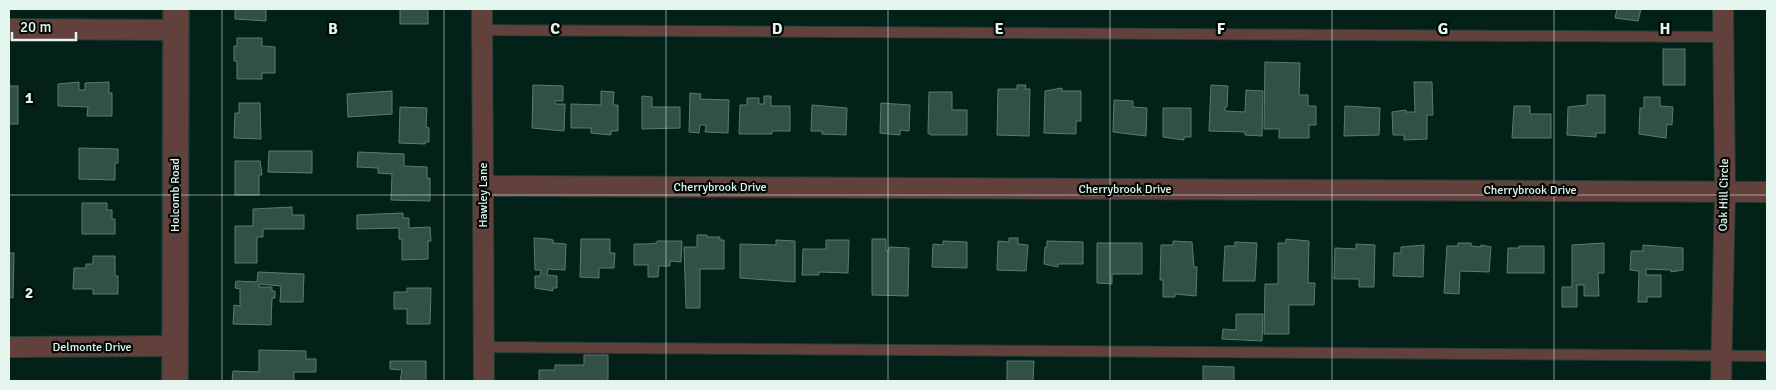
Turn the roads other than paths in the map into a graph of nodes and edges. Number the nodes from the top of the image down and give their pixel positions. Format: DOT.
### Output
graph roads {
  1 [pos="482,9"];
  2 [pos="1723,9"];
  3 [pos="176,19"];
  4 [pos="9,29"];
  5 [pos="482,30"];
  6 [pos="1724,37"];
  7 [pos="483,186"];
  8 [pos="1725,191"];
  9 [pos="1767,192"];
  10 [pos="175,346"];
  11 [pos="9,347"];
  12 [pos="484,347"];
  13 [pos="1721,356"];
  14 [pos="1767,356"];
  15 [pos="175,381"];
  16 [pos="484,381"];
  17 [pos="1722,381"];
  1 -- 5 [label="street, Hawley Lane"];
  2 -- 6 [label="street, Oak Hill Circle"];
  3 -- 4 [label="street"];
  3 -- 10 [label="street, Holcomb Road"];
  5 -- 6 [label="lane"];
  5 -- 7 [label="street, Hawley Lane"];
  6 -- 8 [label="street, Oak Hill Circle"];
  7 -- 8 [label="street, Cherrybrook Drive"];
  7 -- 12 [label="street, Hawley Lane"];
  8 -- 9 [label="street, Cherrybrook Drive"];
  8 -- 13 [label="street, Oak Hill Circle"];
  10 -- 11 [label="street, Delmonte Drive"];
  10 -- 15 [label="street, Holcomb Road"];
  12 -- 13 [label="lane"];
  12 -- 16 [label="street, Hawley Lane"];
  13 -- 14 [label="lane"];
  13 -- 17 [label="street, Oak Hill Circle"];
}
